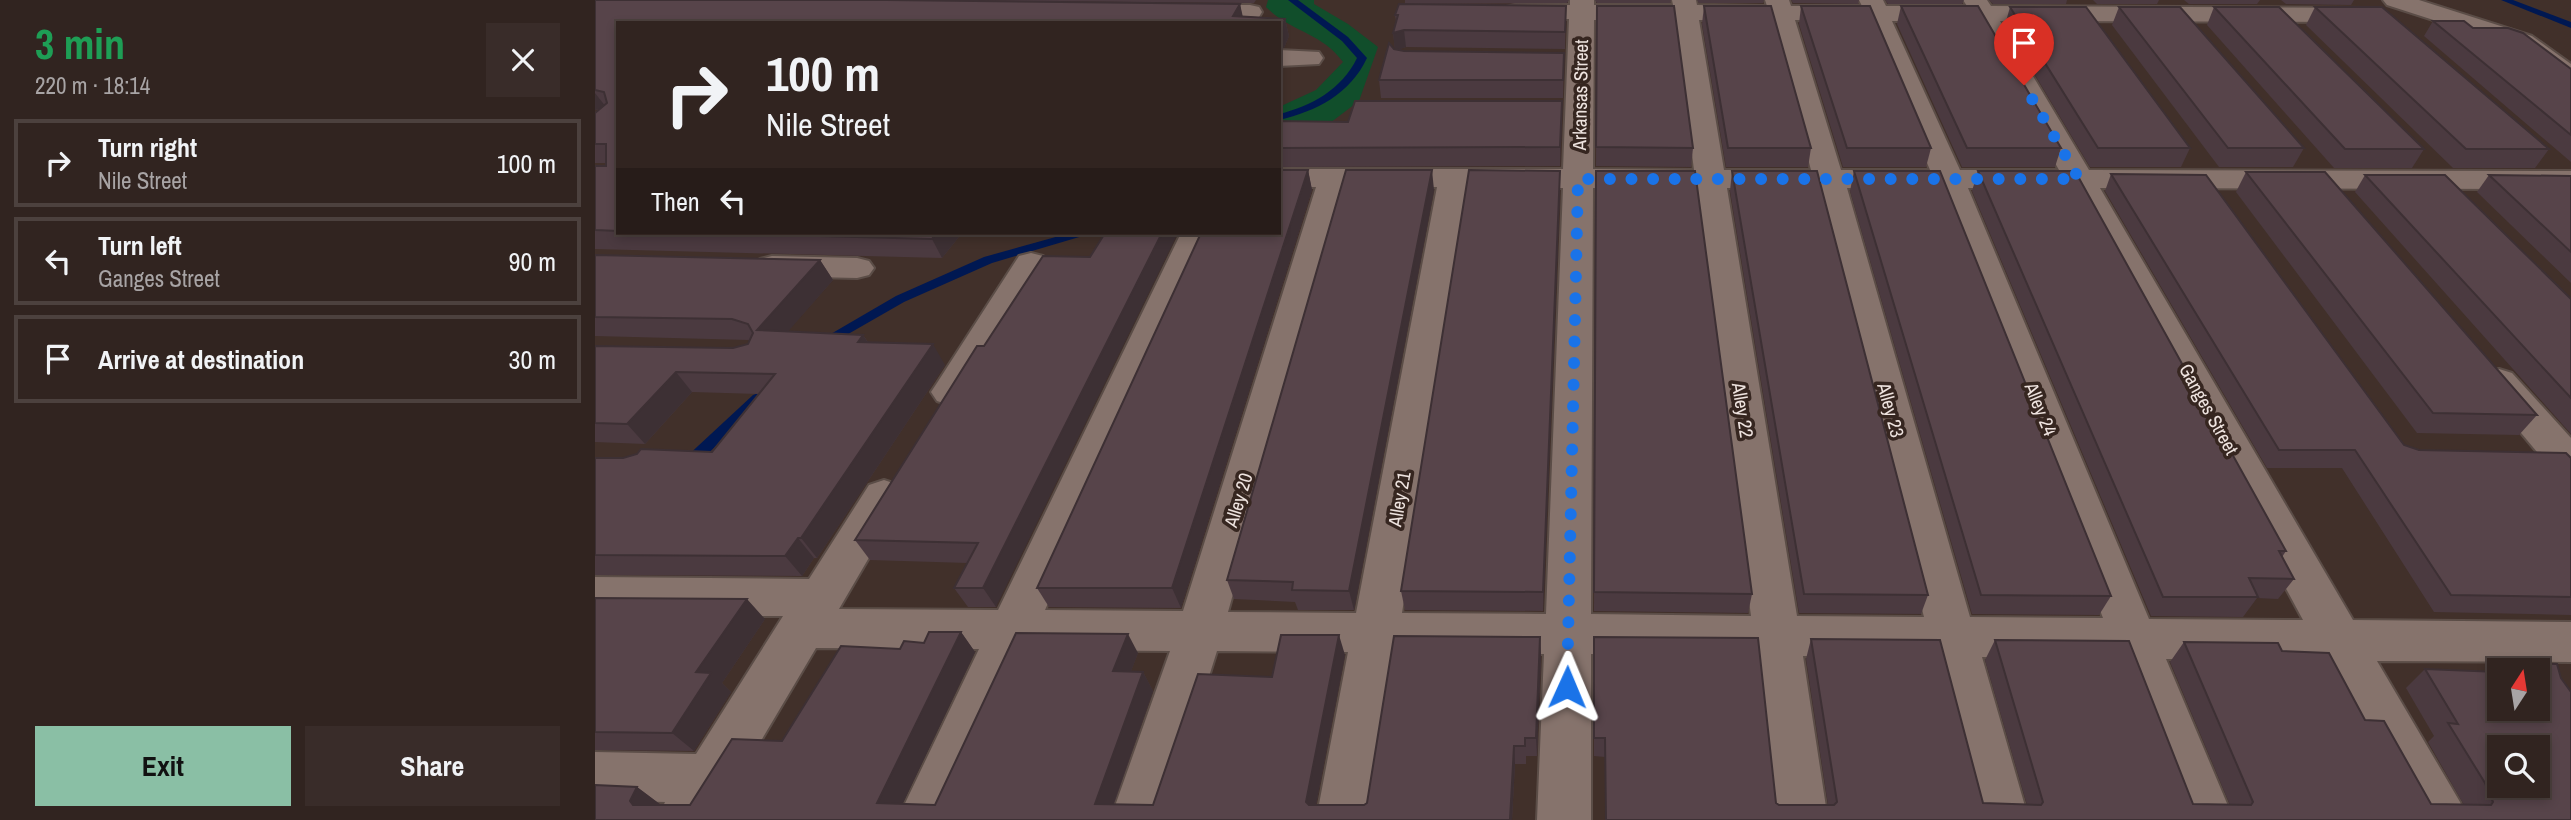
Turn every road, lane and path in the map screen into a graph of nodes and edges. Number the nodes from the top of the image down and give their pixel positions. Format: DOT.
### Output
graph roads {
  1 [pos="1582,6"];
  2 [pos="1685,6"];
  3 [pos="1779,7"];
  4 [pos="1874,7"];
  5 [pos="1979,7"];
  6 [pos="2083,7"];
  7 [pos="2174,7"];
  8 [pos="2271,7"];
  9 [pos="2383,10"];
  10 [pos="1180,11"];
  11 [pos="1250,12"];
  12 [pos="1487,12"];
  13 [pos="2104,36"];
  14 [pos="2309,44"];
  15 [pos="2207,46"];
  16 [pos="1281,58"];
  17 [pos="1310,58"];
  18 [pos="2571,77"];
  19 [pos="2297,148"];
  20 [pos="2415,150"];
  21 [pos="2538,152"];
  22 [pos="2201,168"];
  23 [pos="1281,178"];
  24 [pos="1334,178"];
  25 [pos="1454,178"];
  26 [pos="1578,179"];
  27 [pos="1709,179"];
  28 [pos="2079,179"];
  29 [pos="2323,179"];
  30 [pos="2444,179"];
  31 [pos="1829,180"];
  32 [pos="1949,180"];
  33 [pos="2570,180"];
  34 [pos="2473,209"];
  35 [pos="2351,211"];
  36 [pos="2233,213"];
  37 [pos="1196,235"];
  38 [pos="1031,263"];
  39 [pos="747,265"];
  40 [pos="857,268"];
  41 [pos="2479,359"];
  42 [pos="2509,453"];
  43 [pos="2566,459"];
  44 [pos="595,596"];
  45 [pos="810,613"];
  46 [pos="1200,629"];
  47 [pos="1011,630"];
  48 [pos="1377,632"];
  49 [pos="1568,634"];
  50 [pos="1777,636"];
  51 [pos="1952,638"];
  52 [pos="2133,640"];
  53 [pos="2340,641"];
  54 [pos="2552,655"];
  55 [pos="595,776"];
  56 [pos="696,800"];
  57 [pos="924,820"];
  58 [pos="1137,820"];
  59 [pos="1343,820"];
  60 [pos="1564,820"];
  61 [pos="1801,820"];
  62 [pos="2002,820"];
  63 [pos="2207,820"];
  64 [pos="2441,820"];
  1 -- 2 [label="street"];
  1 -- 12 [label="street"];
  1 -- 26 [label="street, Arkansas Street"];
  2 -- 3 [label="street"];
  2 -- 27 [label="street, Alley 22"];
  3 -- 4 [label="street"];
  3 -- 31 [label="street, Alley 23"];
  4 -- 5 [label="street"];
  4 -- 32 [label="street, Alley 24"];
  5 -- 6 [label="street"];
  5 -- 28 [label="street, Ganges Street"];
  6 -- 7 [label="street"];
  6 -- 13 [label="street"];
  7 -- 8 [label="street"];
  7 -- 15 [label="street"];
  8 -- 9 [label="street"];
  8 -- 14 [label="street"];
  9 -- 18 [label="street"];
  10 -- 11 [label="street"];
  16 -- 17 [label="street"];
  19 -- 29 [label="street"];
  20 -- 30 [label="street"];
  21 -- 33 [label="street"];
  22 -- 28 [label="street"];
  22 -- 29 [label="street"];
  22 -- 36 [label="street"];
  23 -- 24 [label="street"];
  24 -- 25 [label="street"];
  24 -- 46 [label="street, Alley 20"];
  25 -- 26 [label="street"];
  25 -- 48 [label="street, Alley 21"];
  26 -- 27 [label="street"];
  26 -- 49 [label="street, Arkansas Street"];
  27 -- 31 [label="street"];
  27 -- 50 [label="street, Alley 22"];
  28 -- 32 [label="street"];
  28 -- 53 [label="street, Ganges Street"];
  29 -- 30 [label="street"];
  29 -- 35 [label="street"];
  30 -- 33 [label="street"];
  30 -- 34 [label="street"];
  31 -- 32 [label="street"];
  31 -- 51 [label="street, Alley 23"];
  32 -- 52 [label="street, Alley 24"];
  37 -- 47 [label="street"];
  38 -- 45 [label="street"];
  39 -- 40 [label="street"];
  41 -- 43 [label="street"];
  42 -- 43 [label="street"];
  44 -- 45 [label="street"];
  45 -- 47 [label="street"];
  45 -- 56 [label="street"];
  46 -- 47 [label="street"];
  46 -- 48 [label="street"];
  46 -- 58 [label="street, Alley 20"];
  47 -- 57 [label="street"];
  48 -- 49 [label="street"];
  48 -- 59 [label="street, Alley 21"];
  49 -- 50 [label="street"];
  49 -- 60 [label="street, Arkansas Street"];
  50 -- 51 [label="street"];
  50 -- 61 [label="street, Alley 22"];
  51 -- 52 [label="street"];
  51 -- 62 [label="street, Alley 23"];
  52 -- 53 [label="street"];
  52 -- 63 [label="street, Alley 24"];
  53 -- 54 [label="street"];
  53 -- 64 [label="street, Ganges Street"];
  55 -- 56 [label="street"];
}
